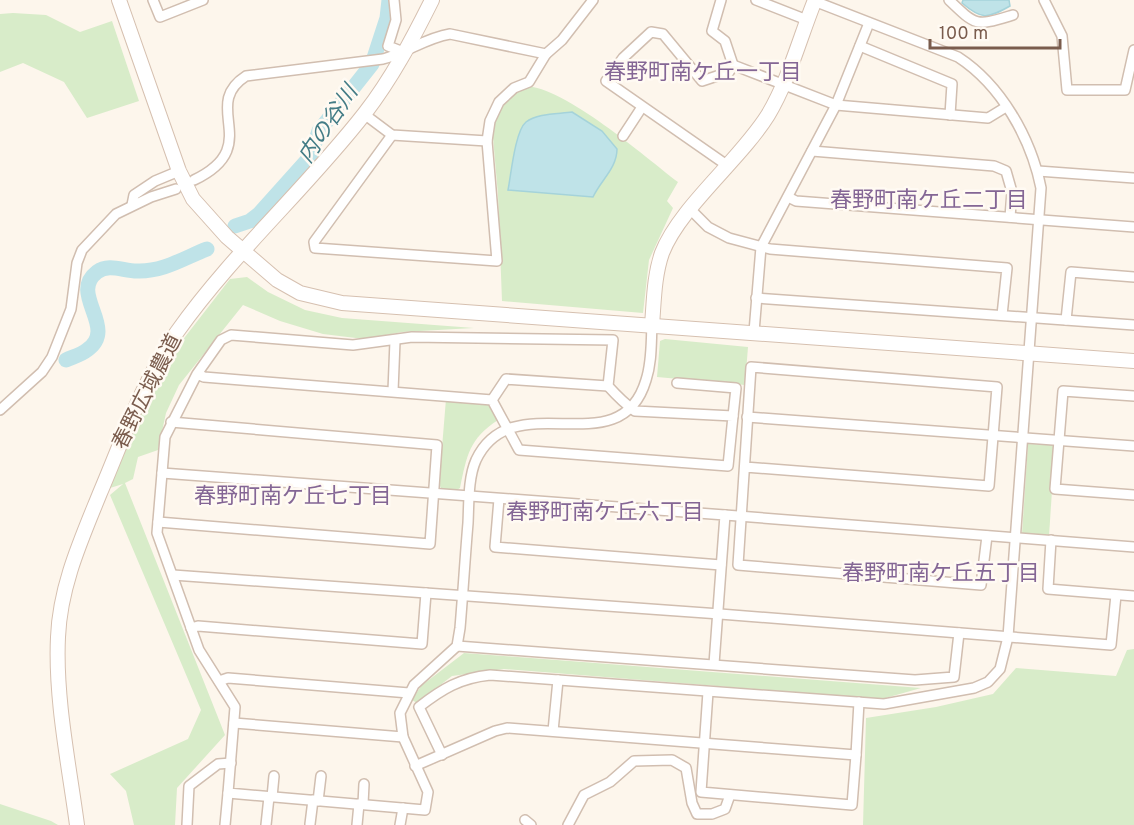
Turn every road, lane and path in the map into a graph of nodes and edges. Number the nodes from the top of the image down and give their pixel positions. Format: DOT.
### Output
graph roads {
  1 [pos="119,0"];
  2 [pos="153,0"];
  3 [pos="203,0"];
  4 [pos="394,0"];
  5 [pos="432,0"];
  6 [pos="593,0"];
  7 [pos="721,0"];
  8 [pos="756,0"];
  9 [pos="949,0"];
  10 [pos="1044,0"];
  11 [pos="814,1"];
  12 [pos="1012,15"];
  13 [pos="807,20"];
  14 [pos="869,23"];
  15 [pos="860,46"];
  16 [pos="1134,50"];
  17 [pos="405,53"];
  18 [pos="546,54"];
  19 [pos="733,65"];
  20 [pos="782,84"];
  21 [pos="836,105"];
  22 [pos="642,107"];
  23 [pos="1006,107"];
  24 [pos="364,114"];
  25 [pos="950,115"];
  26 [pos="393,135"];
  27 [pos="623,136"];
  28 [pos="487,141"];
  29 [pos="812,151"];
  30 [pos="728,166"];
  31 [pos="179,171"];
  32 [pos="1038,171"];
  33 [pos="1134,178"];
  34 [pos="194,180"];
  35 [pos="176,189"];
  36 [pos="788,196"];
  37 [pos="132,205"];
  38 [pos="691,210"];
  39 [pos="1010,217"];
  40 [pos="1039,220"];
  41 [pos="1134,227"];
  42 [pos="761,248"];
  43 [pos="243,251"];
  44 [pos="1134,277"];
  45 [pos="756,298"];
  46 [pos="1002,315"];
  47 [pos="1032,318"];
  48 [pos="1066,320"];
  49 [pos="652,325"];
  50 [pos="1134,325"];
  51 [pos="754,332"];
  52 [pos="395,340"];
  53 [pos="1029,353"];
  54 [pos="1134,361"];
  55 [pos="196,374"];
  56 [pos="677,383"];
  57 [pos="608,386"];
  58 [pos="393,391"];
  59 [pos="1134,396"];
  60 [pos="492,400"];
  61 [pos="632,408"];
  62 [pos="0,410"];
  63 [pos="732,416"];
  64 [pos="747,417"];
  65 [pos="171,422"];
  66 [pos="508,428"];
  67 [pos="993,436"];
  68 [pos="1022,438"];
  69 [pos="1059,441"];
  70 [pos="1134,446"];
  71 [pos="745,467"];
  72 [pos="162,473"];
  73 [pos="434,494"];
  74 [pos="1134,495"];
  75 [pos="469,497"];
  76 [pos="499,499"];
  77 [pos="724,515"];
  78 [pos="741,516"];
  79 [pos="158,522"];
  80 [pos="987,536"];
  81 [pos="1016,537"];
  82 [pos="1051,540"];
  83 [pos="1134,547"];
  84 [pos="721,565"];
  85 [pos="173,575"];
  86 [pos="426,593"];
  87 [pos="1116,595"];
  88 [pos="462,596"];
  89 [pos="1134,596"];
  90 [pos="720,614"];
  91 [pos="191,628"];
  92 [pos="959,633"];
  93 [pos="1008,637"];
  94 [pos="457,646"];
  95 [pos="714,664"];
  96 [pos="558,680"];
  97 [pos="219,681"];
  98 [pos="708,692"];
  99 [pos="409,693"];
  100 [pos="859,702"];
  101 [pos="234,723"];
  102 [pos="553,731"];
  103 [pos="403,737"];
  104 [pos="705,743"];
  105 [pos="856,754"];
  106 [pos="442,755"];
  107 [pos="231,763"];
  108 [pos="416,766"];
  109 [pos="274,776"];
  110 [pos="321,776"];
  111 [pos="364,784"];
  112 [pos="228,793"];
  113 [pos="730,795"];
  114 [pos="271,797"];
  115 [pos="316,801"];
  116 [pos="361,804"];
  117 [pos="403,808"];
  118 [pos="310,824"];
  119 [pos="77,825"];
  120 [pos="187,825"];
  121 [pos="225,825"];
  122 [pos="266,825"];
  123 [pos="357,825"];
  124 [pos="400,825"];
  125 [pos="568,825"];
  1 -- 31 [label="street"];
  2 -- 3 [label="street"];
  4 -- 17 [label="street"];
  5 -- 17 [label="street, 春野広域農道"];
  6 -- 18 [label="street"];
  7 -- 19 [label="street"];
  8 -- 13 [label="street"];
  9 -- 12 [label="street"];
  10 -- 16 [label="street"];
  11 -- 13 [label="street"];
  11 -- 14 [label="street"];
  13 -- 20 [label="street"];
  14 -- 15 [label="street"];
  14 -- 23 [label="street"];
  15 -- 21 [label="street"];
  15 -- 25 [label="street"];
  17 -- 18 [label="street"];
  17 -- 24 [label="street, 春野広域農道"];
  17 -- 34 [label="street"];
  18 -- 28 [label="street"];
  19 -- 20 [label="street"];
  19 -- 22 [label="street"];
  20 -- 21 [label="street"];
  20 -- 30 [label="street"];
  21 -- 25 [label="street"];
  21 -- 29 [label="street"];
  22 -- 27 [label="street"];
  22 -- 30 [label="street"];
  23 -- 25 [label="street"];
  23 -- 32 [label="street"];
  24 -- 26 [label="street"];
  24 -- 43 [label="street, 春野広域農道"];
  26 -- 28 [label="street"];
  26 -- 28 [label="street"];
  29 -- 36 [label="street"];
  29 -- 39 [label="street"];
  30 -- 38 [label="street"];
  31 -- 37 [label="street"];
  31 -- 43 [label="street"];
  32 -- 33 [label="street"];
  32 -- 40 [label="street"];
  35 -- 37 [label="street"];
  36 -- 39 [label="street"];
  36 -- 42 [label="street"];
  37 -- 62 [label="street"];
  38 -- 42 [label="street"];
  38 -- 49 [label="street"];
  39 -- 40 [label="street"];
  40 -- 41 [label="street"];
  40 -- 47 [label="street"];
  42 -- 45 [label="street"];
  42 -- 46 [label="street"];
  43 -- 49 [label="street"];
  43 -- 119 [label="street, 春野広域農道"];
  44 -- 48 [label="street"];
  45 -- 46 [label="street"];
  45 -- 51 [label="street"];
  46 -- 47 [label="street"];
  47 -- 48 [label="street"];
  47 -- 53 [label="street"];
  48 -- 50 [label="street"];
  49 -- 51 [label="street"];
  49 -- 61 [label="street"];
  51 -- 53 [label="street"];
  52 -- 55 [label="street"];
  52 -- 57 [label="street"];
  52 -- 58 [label="street"];
  53 -- 54 [label="street"];
  53 -- 68 [label="street"];
  55 -- 58 [label="street"];
  55 -- 65 [label="street"];
  56 -- 63 [label="street"];
  57 -- 60 [label="street"];
  57 -- 61 [label="street"];
  58 -- 60 [label="street"];
  59 -- 69 [label="street"];
  60 -- 66 [label="street"];
  61 -- 63 [label="street"];
  61 -- 66 [label="street"];
  63 -- 66 [label="street"];
  64 -- 67 [label="street"];
  64 -- 67 [label="street"];
  64 -- 71 [label="street"];
  65 -- 72 [label="street"];
  65 -- 73 [label="street"];
  66 -- 75 [label="street"];
  67 -- 68 [label="street"];
  67 -- 71 [label="street"];
  68 -- 69 [label="street"];
  68 -- 81 [label="street"];
  69 -- 70 [label="street"];
  69 -- 74 [label="street"];
  71 -- 78 [label="street"];
  72 -- 73 [label="street"];
  72 -- 79 [label="street"];
  73 -- 75 [label="street"];
  73 -- 79 [label="street"];
  75 -- 76 [label="street"];
  75 -- 88 [label="street"];
  76 -- 77 [label="street"];
  76 -- 84 [label="street"];
  77 -- 78 [label="street"];
  77 -- 84 [label="street"];
  78 -- 80 [label="street"];
  78 -- 80 [label="street"];
  79 -- 85 [label="street"];
  80 -- 81 [label="street"];
  81 -- 82 [label="street"];
  81 -- 93 [label="street"];
  82 -- 83 [label="street"];
  82 -- 87 [label="street"];
  84 -- 90 [label="street"];
  85 -- 86 [label="street"];
  85 -- 91 [label="street"];
  86 -- 88 [label="street"];
  86 -- 91 [label="street"];
  87 -- 89 [label="street"];
  87 -- 93 [label="street"];
  88 -- 90 [label="street"];
  88 -- 94 [label="street"];
  90 -- 92 [label="street"];
  90 -- 95 [label="street"];
  91 -- 97 [label="street"];
  92 -- 93 [label="street"];
  92 -- 95 [label="street"];
  93 -- 100 [label="street"];
  94 -- 95 [label="street"];
  94 -- 99 [label="street"];
  96 -- 98 [label="street"];
  96 -- 102 [label="street"];
  96 -- 106 [label="street"];
  97 -- 99 [label="street"];
  97 -- 101 [label="street"];
  98 -- 100 [label="street"];
  98 -- 104 [label="street"];
  99 -- 103 [label="street"];
  100 -- 105 [label="street"];
  101 -- 103 [label="street"];
  101 -- 107 [label="street"];
  102 -- 104 [label="street"];
  102 -- 106 [label="street"];
  103 -- 108 [label="street"];
  104 -- 105 [label="street"];
  104 -- 113 [label="street"];
  105 -- 113 [label="street"];
  106 -- 108 [label="street"];
  107 -- 112 [label="street"];
  107 -- 120 [label="street"];
  108 -- 117 [label="street"];
  109 -- 114 [label="street"];
  110 -- 115 [label="street"];
  111 -- 116 [label="street"];
  112 -- 114 [label="street"];
  112 -- 121 [label="street"];
  113 -- 125 [label="street"];
  114 -- 115 [label="street"];
  114 -- 122 [label="street"];
  115 -- 116 [label="street"];
  115 -- 118 [label="street"];
  116 -- 117 [label="street"];
  116 -- 123 [label="street"];
  117 -- 124 [label="street"];
}
